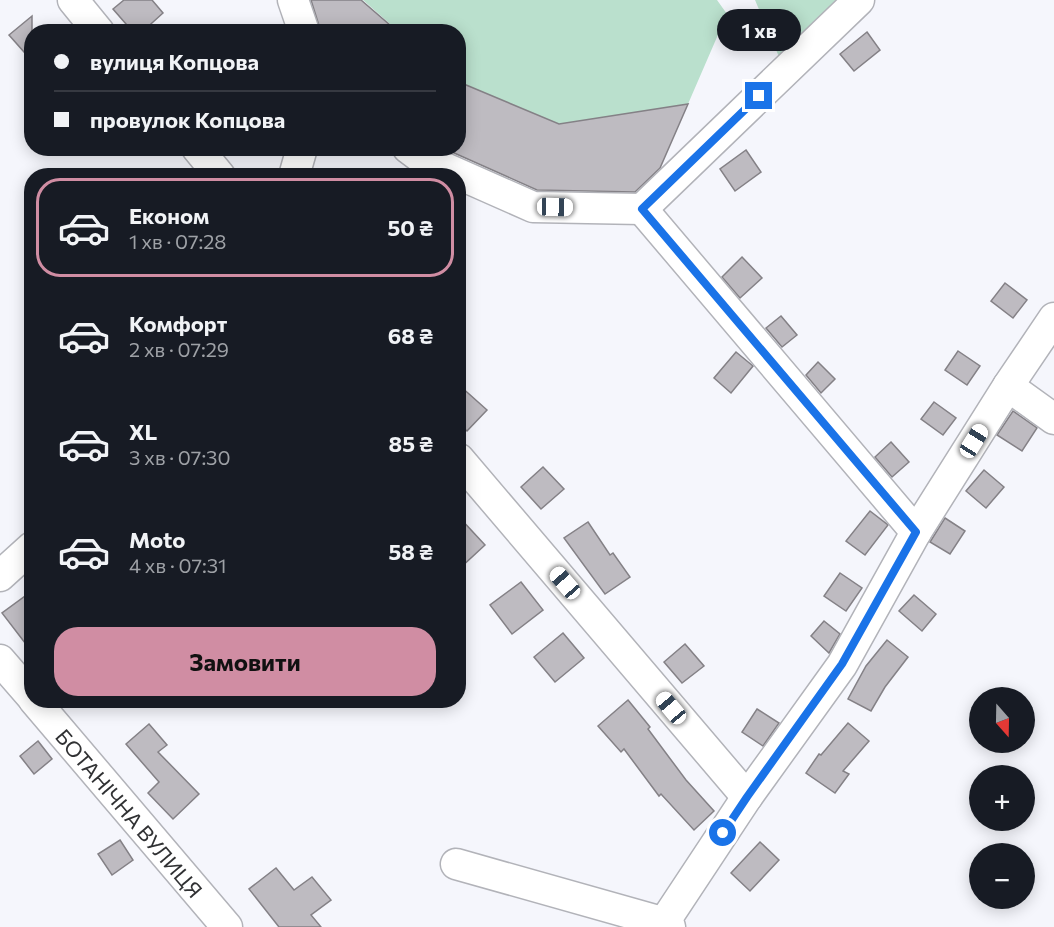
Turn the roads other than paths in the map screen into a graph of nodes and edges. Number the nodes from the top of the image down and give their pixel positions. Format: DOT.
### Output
graph roads {
  1 [pos="73,0"];
  2 [pos="293,0"];
  3 [pos="859,0"];
  4 [pos="92,24"];
  5 [pos="301,24"];
  6 [pos="204,156"];
  7 [pos="419,156"];
  8 [pos="213,168"];
  9 [pos="445,168"];
  10 [pos="466,177"];
  11 [pos="642,209"];
  12 [pos="1054,318"];
  13 [pos="1008,386"];
  14 [pos="1054,419"];
  15 [pos="466,467"];
  16 [pos="916,532"];
  17 [pos="24,554"];
  18 [pos="0,576"];
  19 [pos="0,660"];
  20 [pos="24,688"];
  21 [pos="41,708"];
  22 [pos="747,797"];
  23 [pos="456,864"];
  24 [pos="665,926"];
  25 [pos="227,927"];
  1 -- 4 [label="street"];
  2 -- 5 [label="street"];
  3 -- 11 [label="street"];
  6 -- 8 [label="street"];
  7 -- 9 [label="street"];
  10 -- 11 [label="street"];
  11 -- 16 [label="street"];
  12 -- 13 [label="street"];
  13 -- 14 [label="street"];
  13 -- 16 [label="street"];
  15 -- 22 [label="street"];
  16 -- 22 [label="street"];
  17 -- 18 [label="street"];
  19 -- 20 [label="street"];
  21 -- 25 [label="street, БОТАНІЧНА ВУЛИЦЯ"];
  22 -- 24 [label="street"];
  23 -- 24 [label="street"];
}
